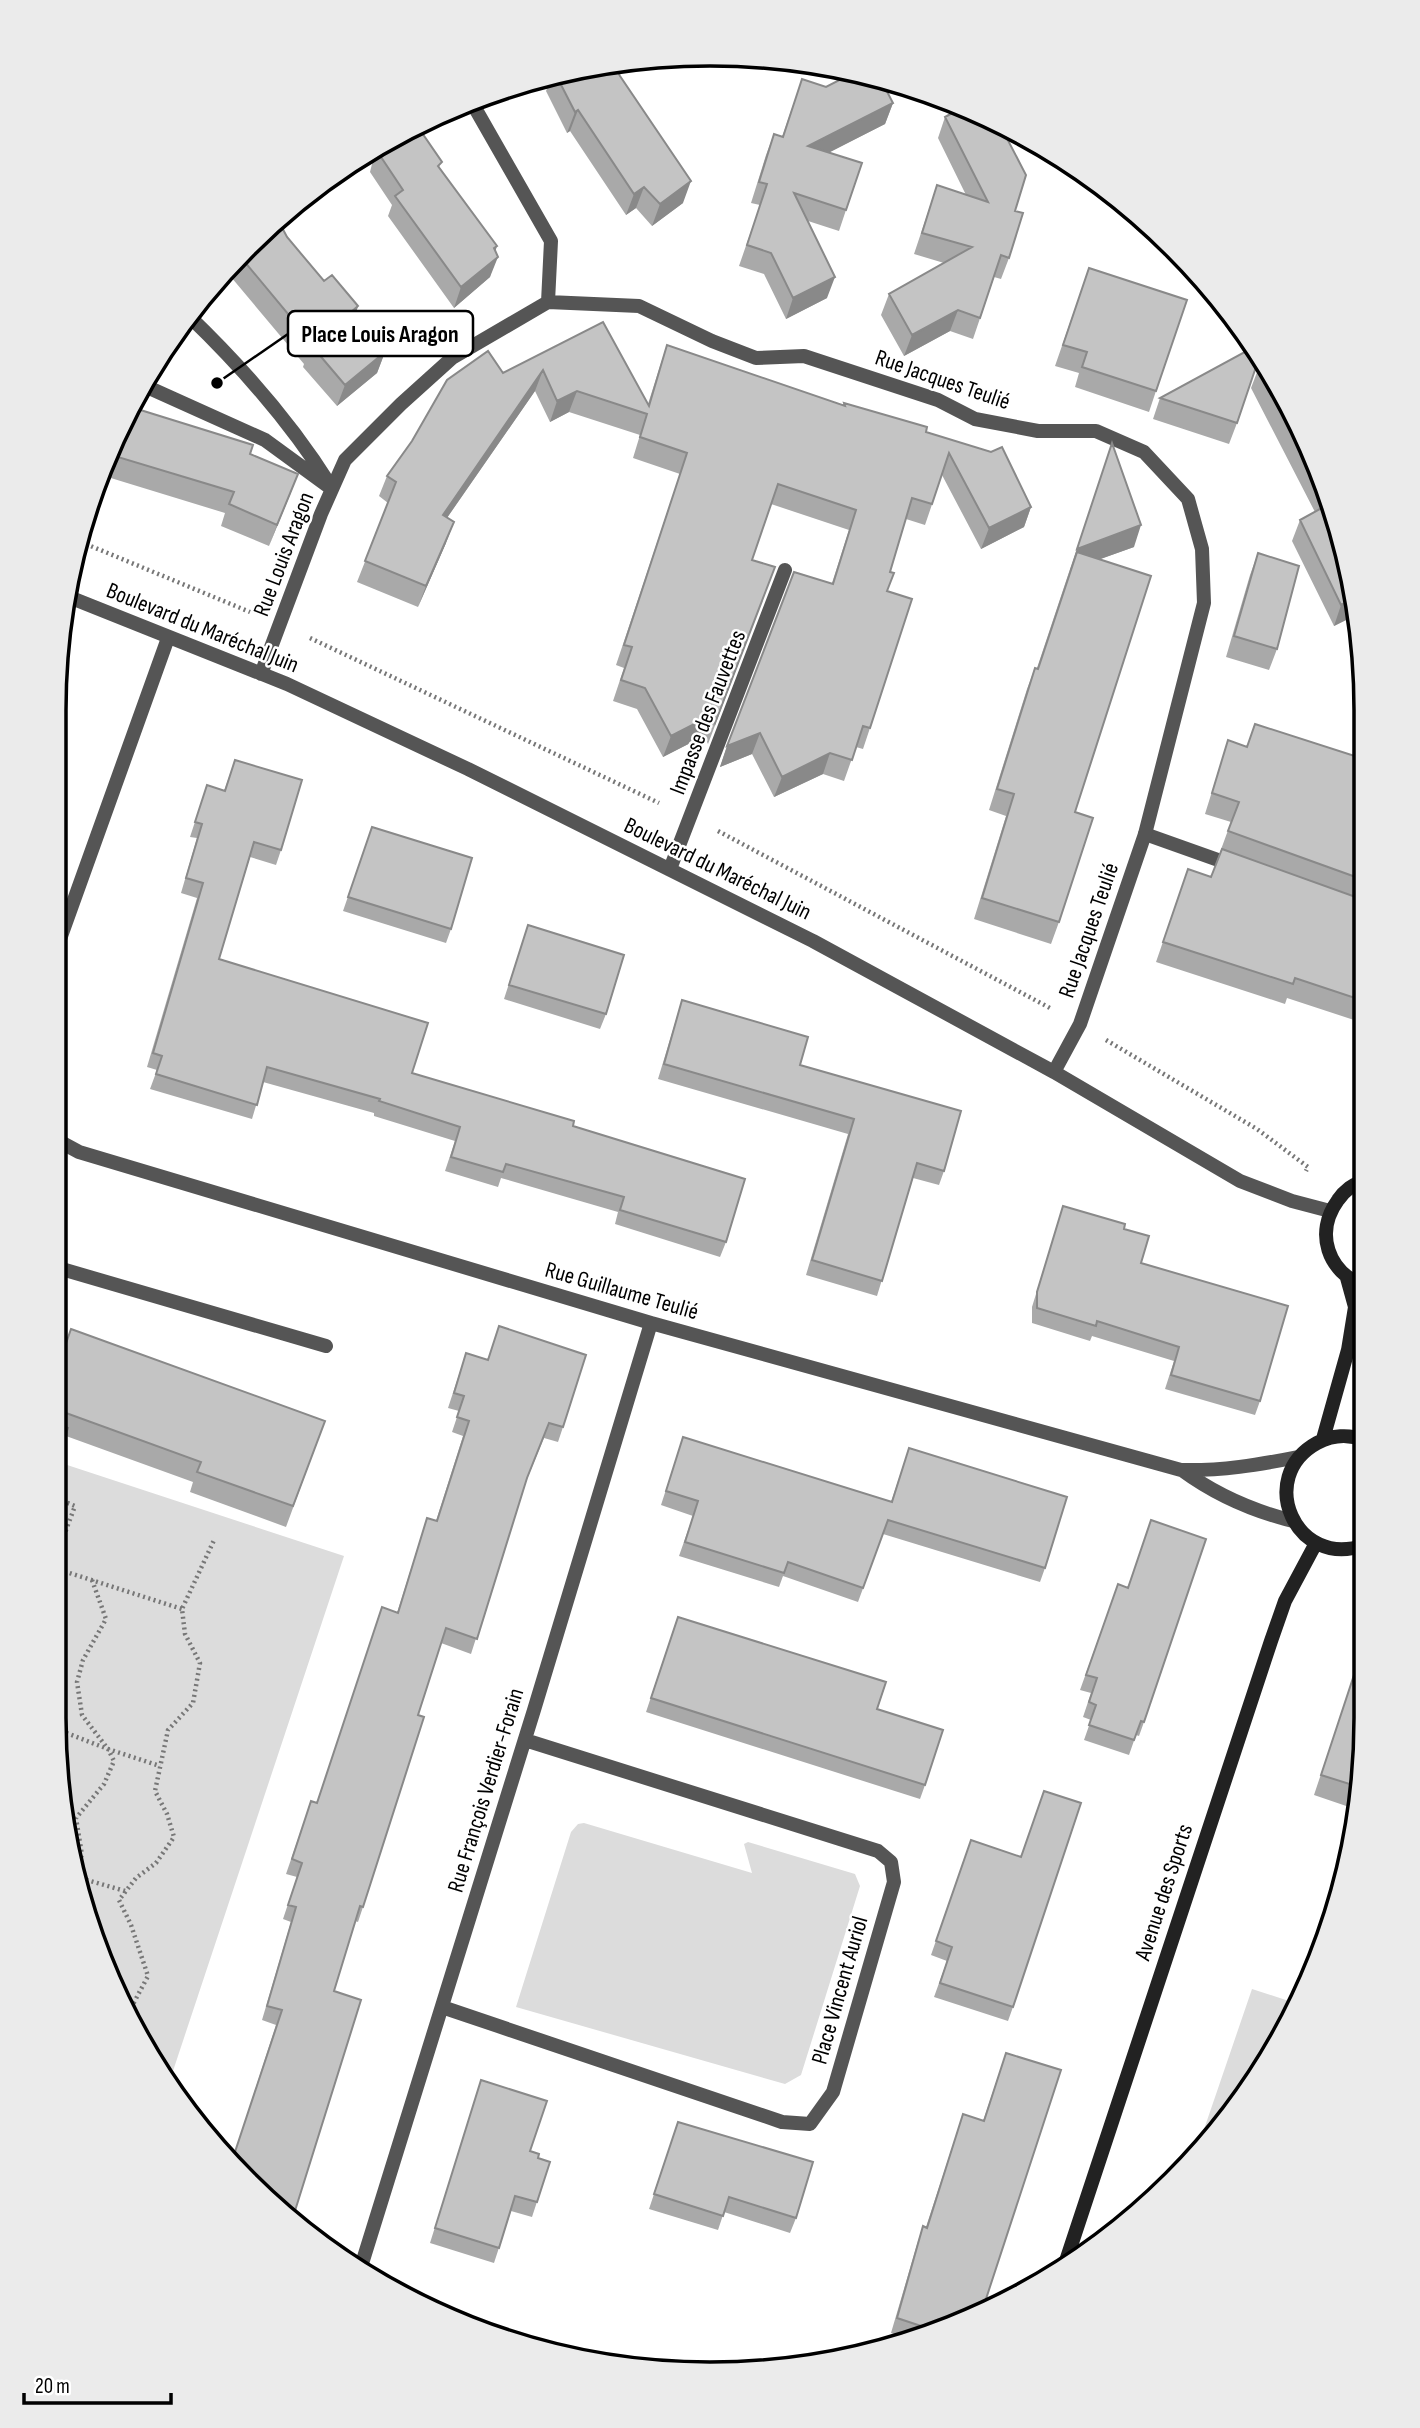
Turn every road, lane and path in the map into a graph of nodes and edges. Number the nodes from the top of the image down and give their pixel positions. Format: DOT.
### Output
graph roads {
  1 [pos="476,111"];
  2 [pos="548,302"];
  3 [pos="196,322"];
  4 [pos="152,389"];
  5 [pos="332,488"];
  6 [pos="88,545"];
  7 [pos="785,570"];
  8 [pos="76,600"];
  9 [pos="281,625"];
  10 [pos="168,638"];
  11 [pos="261,674"];
  12 [pos="691,818"];
  13 [pos="1145,834"];
  14 [pos="670,869"];
  15 [pos="1248,871"];
  16 [pos="66,922"];
  17 [pos="1080,1024"];
  18 [pos="1054,1072"];
  19 [pos="66,1145"];
  20 [pos="1354,1187"];
  21 [pos="1292,1201"];
  22 [pos="1330,1211"];
  23 [pos="66,1270"];
  24 [pos="1347,1278"];
  25 [pos="1354,1281"];
  26 [pos="1354,1303"];
  27 [pos="1354,1312"];
  28 [pos="651,1323"];
  29 [pos="326,1346"];
  30 [pos="1354,1438"];
  31 [pos="1323,1440"];
  32 [pos="1298,1457"];
  33 [pos="1181,1470"];
  34 [pos="66,1502"];
  35 [pos="1293,1521"];
  36 [pos="66,1530"];
  37 [pos="215,1538"];
  38 [pos="1316,1543"];
  39 [pos="1354,1549"];
  40 [pos="66,1572"];
  41 [pos="92,1580"];
  42 [pos="182,1609"];
  43 [pos="67,1733"];
  44 [pos="525,1740"];
  45 [pos="108,1749"];
  46 [pos="160,1766"];
  47 [pos="82,1856"];
  48 [pos="87,1880"];
  49 [pos="125,1891"];
  50 [pos="133,2004"];
  51 [pos="442,2007"];
  52 [pos="1069,2252"];
  53 [pos="363,2260"];
  1 -- 2 [label="street"];
  2 -- 5 [label="street, Rue Louis Aragon"];
  2 -- 13 [label="street, Rue Jacques Teulié"];
  3 -- 5 [label="street, Rue Louis Aragon"];
  4 -- 5 [label="street, Rue Louis Aragon"];
  5 -- 9 [label="street, Rue Louis Aragon"];
  6 -- 9 [label="path"];
  7 -- 12 [label="street, Impasse des Fauvettes"];
  8 -- 10 [label="street, Boulevard du Maréchal Juin"];
  9 -- 11 [label="street, Rue Louis Aragon"];
  9 -- 12 [label="path"];
  10 -- 11 [label="street, Boulevard du Maréchal Juin"];
  10 -- 16 [label="street"];
  11 -- 14 [label="street, Boulevard du Maréchal Juin"];
  12 -- 14 [label="street, Impasse des Fauvettes"];
  12 -- 17 [label="path"];
  13 -- 15 [label="street"];
  13 -- 17 [label="street, Rue Jacques Teulié"];
  14 -- 18 [label="street, Boulevard du Maréchal Juin"];
  17 -- 18 [label="street, Rue Jacques Teulié"];
  17 -- 21 [label="path"];
  18 -- 21 [label="street, Boulevard du Maréchal Juin"];
  19 -- 28 [label="street, Rue Guillaume Teulié"];
  20 -- 22 [label="main road"];
  21 -- 22 [label="street, Boulevard du Maréchal Juin"];
  22 -- 24 [label="main road"];
  23 -- 29 [label="street"];
  24 -- 25 [label="main road"];
  24 -- 26 [label="main road"];
  27 -- 31 [label="main road"];
  28 -- 33 [label="street, Rue Guillaume Teulié"];
  28 -- 44 [label="street, Rue François Verdier-Forain"];
  30 -- 31 [label="main road"];
  31 -- 32 [label="main road"];
  32 -- 33 [label="street, Rue Guillaume Teulié"];
  32 -- 35 [label="main road"];
  33 -- 35 [label="street, Rue Guillaume Teulié"];
  34 -- 36 [label="path"];
  35 -- 38 [label="main road"];
  37 -- 42 [label="path"];
  38 -- 39 [label="main road"];
  38 -- 52 [label="main road, Avenue des Sports"];
  40 -- 41 [label="path"];
  41 -- 42 [label="path"];
  41 -- 45 [label="path"];
  42 -- 46 [label="path"];
  43 -- 45 [label="path"];
  44 -- 51 [label="street, Rue François Verdier-Forain"];
  44 -- 51 [label="street, Place Vincent Auriol"];
  45 -- 46 [label="path"];
  45 -- 47 [label="path"];
  46 -- 49 [label="path"];
  48 -- 49 [label="path"];
  49 -- 50 [label="path"];
  51 -- 53 [label="street, Rue François Verdier-Forain"];
}
